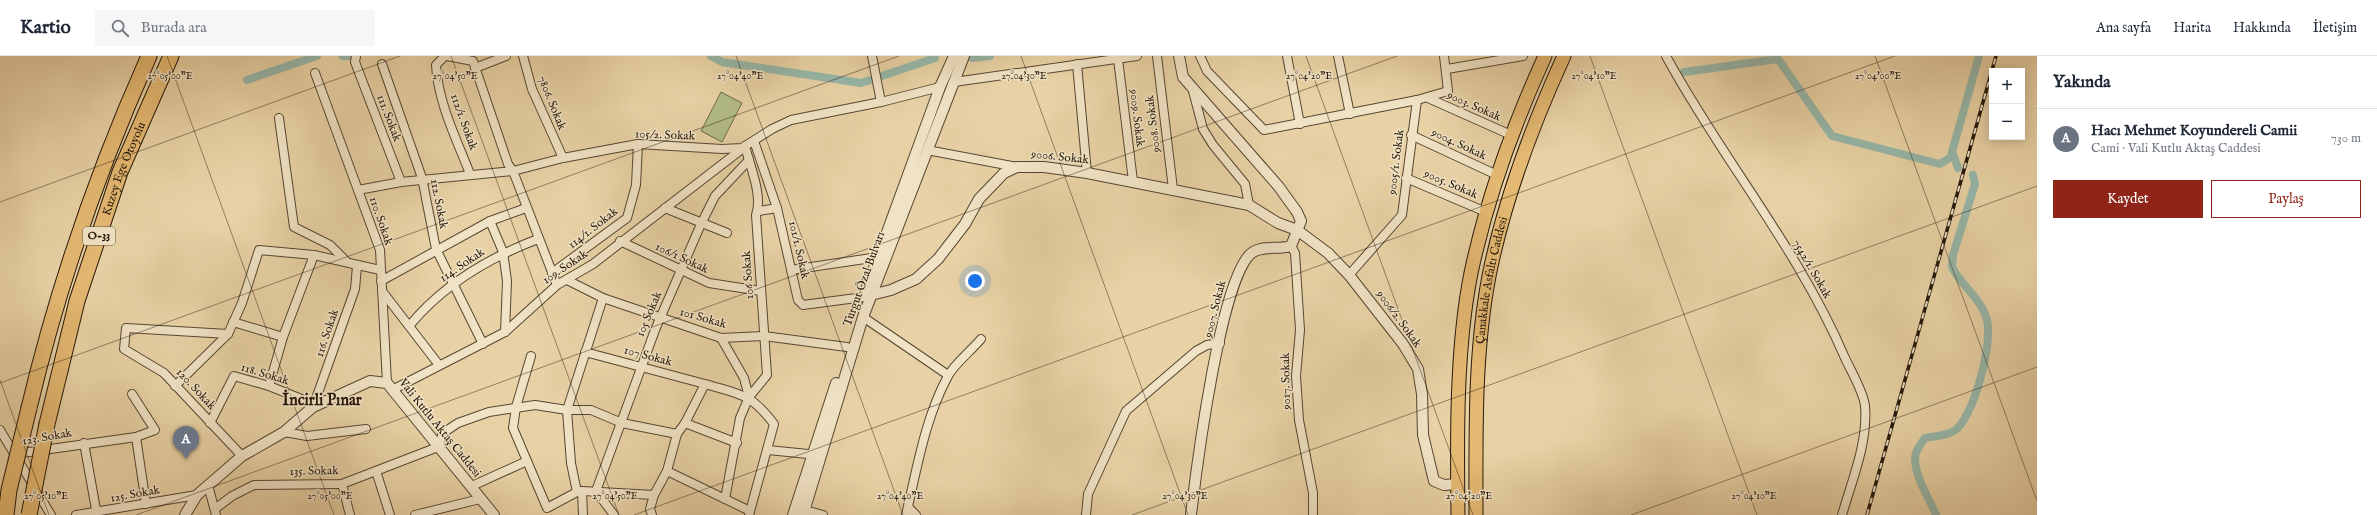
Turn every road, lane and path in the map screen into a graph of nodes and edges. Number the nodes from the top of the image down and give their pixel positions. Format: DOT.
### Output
graph roads {
  1 [pos="148,56"];
  2 [pos="171,56"];
  3 [pos="446,56"];
  4 [pos="506,56"];
  5 [pos="523,56"];
  6 [pos="872,56"];
  7 [pos="954,56"];
  8 [pos="964,56"];
  9 [pos="1137,56"];
  10 [pos="1157,56"];
  11 [pos="1179,56"];
  12 [pos="1200,56"];
  13 [pos="1287,56"];
  14 [pos="1338,56"];
  15 [pos="1444,56"];
  16 [pos="1523,56"];
  17 [pos="1545,56"];
  18 [pos="1564,56"];
  19 [pos="1666,56"];
  20 [pos="355,59"];
  21 [pos="1118,59"];
  22 [pos="382,64"];
  23 [pos="1077,64"];
  24 [pos="475,68"];
  25 [pos="1447,69"];
  26 [pos="315,73"];
  27 [pos="954,82"];
  28 [pos="940,87"];
  29 [pos="1193,91"];
  30 [pos="1428,98"];
  31 [pos="1417,100"];
  32 [pos="881,102"];
  33 [pos="1350,114"];
  34 [pos="279,118"];
  35 [pos="1300,124"];
  36 [pos="1411,135"];
  37 [pos="1511,135"];
  38 [pos="754,141"];
  39 [pos="638,144"];
  40 [pos="744,147"];
  41 [pos="927,150"];
  42 [pos="562,158"];
  43 [pos="749,160"];
  44 [pos="1018,167"];
  45 [pos="514,171"];
  46 [pos="1087,173"];
  47 [pos="470,174"];
  48 [pos="1497,175"];
  49 [pos="1406,178"];
  50 [pos="422,180"];
  51 [pos="1133,181"];
  52 [pos="401,182"];
  53 [pos="1173,189"];
  54 [pos="358,190"];
  55 [pos="1249,205"];
  56 [pos="526,208"];
  57 [pos="665,208"];
  58 [pos="777,208"];
  59 [pos="759,210"];
  60 [pos="1486,212"];
  61 [pos="490,221"];
  62 [pos="701,224"];
  63 [pos="1297,230"];
  64 [pos="727,233"];
  65 [pos="538,239"];
  66 [pos="620,242"];
  67 [pos="1291,246"];
  68 [pos="436,249"];
  69 [pos="502,252"];
  70 [pos="314,255"];
  71 [pos="878,257"];
  72 [pos="346,262"];
  73 [pos="357,266"];
  74 [pos="380,270"];
  75 [pos="791,270"];
  76 [pos="682,272"];
  77 [pos="552,273"];
  78 [pos="1350,275"];
  79 [pos="567,280"];
  80 [pos="381,281"];
  81 [pos="454,284"];
  82 [pos="556,285"];
  83 [pos="382,291"];
  84 [pos="761,291"];
  85 [pos="867,296"];
  86 [pos="603,298"];
  87 [pos="660,317"];
  88 [pos="864,317"];
  89 [pos="233,322"];
  90 [pos="410,326"];
  91 [pos="505,332"];
  92 [pos="228,334"];
  93 [pos="764,336"];
  94 [pos="284,337"];
  95 [pos="722,338"];
  96 [pos="981,339"];
  97 [pos="1220,343"];
  98 [pos="483,344"];
  99 [pos="847,347"];
  100 [pos="585,352"];
  101 [pos="531,356"];
  102 [pos="439,366"];
  103 [pos="641,366"];
  104 [pos="948,375"];
  105 [pos="705,384"];
  106 [pos="175,386"];
  107 [pos="269,386"];
  108 [pos="389,386"];
  109 [pos="132,394"];
  110 [pos="749,397"];
  111 [pos="313,407"];
  112 [pos="516,407"];
  113 [pos="567,410"];
  114 [pos="210,423"];
  115 [pos="622,423"];
  116 [pos="685,423"];
  117 [pos="366,429"];
  118 [pos="0,430"];
  119 [pos="284,432"];
  120 [pos="676,434"];
  121 [pos="136,437"];
  122 [pos="84,443"];
  123 [pos="737,443"];
  124 [pos="438,447"];
  125 [pos="768,450"];
  126 [pos="14,455"];
  127 [pos="816,455"];
  128 [pos="242,456"];
  129 [pos="527,461"];
  130 [pos="376,471"];
  131 [pos="667,471"];
  132 [pos="342,484"];
  133 [pos="1458,484"];
  134 [pos="208,485"];
  135 [pos="472,486"];
  136 [pos="596,491"];
  137 [pos="579,492"];
  138 [pos="197,495"];
  139 [pos="654,495"];
  140 [pos="480,499"];
  141 [pos="725,499"];
  142 [pos="146,504"];
  143 [pos="548,511"];
  144 [pos="907,511"];
  145 [pos="215,512"];
  146 [pos="804,512"];
  147 [pos="749,513"];
  148 [pos="98,514"];
  149 [pos="6,515"];
  150 [pos="29,515"];
  151 [pos="51,515"];
  152 [pos="76,515"];
  153 [pos="185,515"];
  154 [pos="350,515"];
  155 [pos="390,515"];
  156 [pos="416,515"];
  157 [pos="494,515"];
  158 [pos="583,515"];
  159 [pos="614,515"];
  160 [pos="652,515"];
  161 [pos="793,515"];
  162 [pos="823,515"];
  163 [pos="916,515"];
  164 [pos="1086,515"];
  165 [pos="1191,515"];
  166 [pos="1313,515"];
  167 [pos="1458,515"];
  168 [pos="1476,515"];
  169 [pos="1842,515"];
  1 -- 149 [label="highway, Kuzey Ege Otoyolu / O-33, bridge"];
  2 -- 150 [label="highway, Kuzey Ege Otoyolu / O-33, bridge"];
  3 -- 24 [label="street"];
  3 -- 47 [label="street, 112/1. Sokak"];
  4 -- 24 [label="street"];
  5 -- 42 [label="street, 7806. Sokak"];
  6 -- 32 [label="street"];
  7 -- 28 [label="street, Turgut Özal Bulvarı"];
  8 -- 27 [label="street, Turgut Özal Bulvarı"];
  9 -- 21 [label="street"];
  10 -- 53 [label="street, 9008. Sokak"];
  11 -- 29 [label="street"];
  12 -- 35 [label="street"];
  13 -- 35 [label="street"];
  14 -- 33 [label="street"];
  15 -- 25 [label="street"];
  16 -- 25 [label="street"];
  17 -- 37 [label="highway, Çanakkale Asfaltı Caddesi"];
  18 -- 168 [label="highway, Çanakkale Asfaltı Caddesi"];
  19 -- 169 [label="street, 7542/1. Sokak"];
  20 -- 52 [label="street, 111. Sokak"];
  21 -- 23 [label="street"];
  21 -- 51 [label="street, 9009. Sokak"];
  22 -- 50 [label="street, 112. Sokak"];
  23 -- 27 [label="street"];
  23 -- 46 [label="street"];
  24 -- 45 [label="street"];
  25 -- 30 [label="street"];
  26 -- 54 [label="street, 110. Sokak"];
  27 -- 28 [label="street"];
  27 -- 41 [label="street, Turgut Özal Bulvarı"];
  28 -- 32 [label="street, 105/2. Sokak"];
  28 -- 71 [label="street, Turgut Özal Bulvarı"];
  29 -- 55 [label="street"];
  29 -- 63 [label="street"];
  30 -- 31 [label="street"];
  30 -- 37 [label="street, 9003. Sokak"];
  31 -- 33 [label="street"];
  31 -- 36 [label="street, 9005/1. Sokak"];
  32 -- 38 [label="street, 105/2. Sokak"];
  33 -- 35 [label="street"];
  34 -- 72 [label="street"];
  36 -- 48 [label="street, 9004. Sokak"];
  36 -- 49 [label="street, 9005/1. Sokak"];
  37 -- 48 [label="highway, Çanakkale Asfaltı Caddesi"];
  38 -- 40 [label="street, 105/2. Sokak"];
  38 -- 58 [label="street, 101/1. Sokak"];
  39 -- 40 [label="street, 105/2. Sokak"];
  39 -- 42 [label="street, 105/2. Sokak"];
  39 -- 77 [label="street, 114/1. Sokak"];
  40 -- 43 [label="street, 106 Sokak"];
  40 -- 57 [label="street, 109. Sokak"];
  41 -- 44 [label="street"];
  41 -- 85 [label="street, Turgut Özal Bulvarı"];
  42 -- 45 [label="street, 105/2. Sokak"];
  43 -- 59 [label="street, 106 Sokak"];
  43 -- 62 [label="street, 105 Sokak"];
  44 -- 46 [label="street, 9006. Sokak"];
  44 -- 85 [label="street, 9006. Sokak"];
  45 -- 47 [label="street, 105/2. Sokak"];
  45 -- 56 [label="street"];
  46 -- 51 [label="street, 9006. Sokak"];
  47 -- 50 [label="street, 105/2. Sokak"];
  48 -- 60 [label="highway, Çanakkale Asfaltı Caddesi"];
  49 -- 60 [label="street, 9005. Sokak"];
  49 -- 78 [label="street, 9005/1. Sokak"];
  50 -- 52 [label="street, 105/2. Sokak"];
  50 -- 68 [label="street, 112. Sokak"];
  51 -- 53 [label="street, 9006. Sokak"];
  52 -- 54 [label="street, 105/2. Sokak"];
  53 -- 55 [label="street, 9006. Sokak"];
  54 -- 74 [label="street, 110. Sokak"];
  55 -- 63 [label="street, 9006/2. Sokak"];
  56 -- 61 [label="street"];
  56 -- 65 [label="street"];
  57 -- 62 [label="street"];
  57 -- 66 [label="street, 109. Sokak"];
  58 -- 59 [label="street"];
  58 -- 75 [label="street, 101/1. Sokak"];
  59 -- 84 [label="street, 106 Sokak"];
  60 -- 133 [label="highway, Çanakkale Asfaltı Caddesi"];
  61 -- 68 [label="street"];
  61 -- 69 [label="street"];
  62 -- 64 [label="street"];
  62 -- 76 [label="street, 105 Sokak"];
  63 -- 67 [label="street"];
  63 -- 78 [label="street, 9006/2. Sokak"];
  65 -- 69 [label="street, 114. Sokak"];
  65 -- 77 [label="street"];
  66 -- 76 [label="street, 106/1 Sokak"];
  66 -- 79 [label="street, 109. Sokak"];
  67 -- 97 [label="street, 9007. Sokak"];
  67 -- 166 [label="street, 9017. Sokak"];
  68 -- 80 [label="street"];
  68 -- 81 [label="street, 112. Sokak"];
  69 -- 81 [label="street, 114. Sokak"];
  69 -- 91 [label="street"];
  70 -- 72 [label="street"];
  70 -- 89 [label="street"];
  70 -- 94 [label="street"];
  71 -- 75 [label="street"];
  71 -- 85 [label="street, Turgut Özal Bulvarı"];
  72 -- 73 [label="street"];
  73 -- 74 [label="street"];
  73 -- 111 [label="street, 116. Sokak"];
  74 -- 80 [label="street, 110. Sokak"];
  75 -- 85 [label="street, 101/1. Sokak"];
  76 -- 84 [label="street, 106/1 Sokak"];
  76 -- 87 [label="street, 105 Sokak"];
  77 -- 82 [label="street"];
  78 -- 133 [label="street, 9006/2. Sokak"];
  79 -- 82 [label="street, 109. Sokak"];
  79 -- 86 [label="street, 101 Sokak"];
  80 -- 83 [label="street, 110. Sokak"];
  81 -- 90 [label="street, 114. Sokak"];
  81 -- 98 [label="street, 112. Sokak"];
  82 -- 91 [label="street, 109. Sokak"];
  83 -- 90 [label="street"];
  83 -- 108 [label="street, 110. Sokak"];
  84 -- 93 [label="street, 106 Sokak"];
  85 -- 88 [label="street, Turgut Özal Bulvarı"];
  85 -- 99 [label="street, Turgut Özal Bulvarı"];
  86 -- 87 [label="street, 101 Sokak"];
  86 -- 100 [label="street"];
  87 -- 95 [label="street, 101 Sokak"];
  87 -- 103 [label="street, 105 Sokak"];
  88 -- 104 [label="street"];
  88 -- 127 [label="street, Turgut Özal Bulvarı"];
  89 -- 92 [label="street"];
  89 -- 94 [label="street"];
  90 -- 102 [label="street"];
  91 -- 98 [label="street, 109. Sokak"];
  92 -- 106 [label="street"];
  92 -- 106 [label="street, 120. Sokak"];
  93 -- 95 [label="street, 101 Sokak"];
  93 -- 99 [label="street, 101 Sokak"];
  93 -- 110 [label="street, 106 Sokak"];
  94 -- 107 [label="street"];
  95 -- 110 [label="street"];
  96 -- 104 [label="street"];
  97 -- 164 [label="street"];
  97 -- 165 [label="street, 9007. Sokak"];
  98 -- 102 [label="street, 109. Sokak"];
  99 -- 127 [label="street, Turgut Özal Bulvarı"];
  100 -- 103 [label="street, 107 Sokak"];
  100 -- 113 [label="street"];
  101 -- 112 [label="street"];
  102 -- 108 [label="street, 109. Sokak"];
  103 -- 105 [label="street, 107 Sokak"];
  103 -- 115 [label="street, 105 Sokak"];
  104 -- 144 [label="street"];
  105 -- 110 [label="street, 107 Sokak"];
  105 -- 116 [label="street"];
  106 -- 114 [label="street, 120. Sokak"];
  107 -- 111 [label="street, 118. Sokak"];
  107 -- 114 [label="street, 118. Sokak"];
  108 -- 111 [label="street, Vali Kutlu Aktaş Caddesi"];
  108 -- 124 [label="street, Vali Kutlu Aktaş Caddesi"];
  109 -- 121 [label="street"];
  110 -- 123 [label="street, 106 Sokak"];
  110 -- 125 [label="street"];
  111 -- 119 [label="street, Vali Kutlu Aktaş Caddesi"];
  112 -- 113 [label="street"];
  112 -- 124 [label="street"];
  112 -- 129 [label="street"];
  113 -- 115 [label="street"];
  113 -- 137 [label="street"];
  114 -- 128 [label="street, 120. Sokak"];
  115 -- 120 [label="street"];
  115 -- 136 [label="street, 105 Sokak"];
  116 -- 120 [label="street"];
  116 -- 123 [label="street"];
  117 -- 119 [label="street"];
  118 -- 126 [label="street"];
  119 -- 128 [label="street, Vali Kutlu Aktaş Caddesi"];
  120 -- 131 [label="street"];
  121 -- 122 [label="street"];
  121 -- 142 [label="street"];
  122 -- 126 [label="street, 123. Sokak"];
  122 -- 148 [label="street, 123. Sokak"];
  123 -- 141 [label="street, 106 Sokak"];
  124 -- 130 [label="street, 135. Sokak"];
  124 -- 135 [label="street, Vali Kutlu Aktaş Caddesi"];
  125 -- 127 [label="street"];
  125 -- 147 [label="street"];
  126 -- 151 [label="street"];
  127 -- 146 [label="street, Turgut Özal Bulvarı"];
  127 -- 161 [label="street, Turgut Özal Bulvarı"];
  128 -- 134 [label="street, Vali Kutlu Aktaş Caddesi"];
  129 -- 135 [label="street"];
  129 -- 143 [label="street"];
  130 -- 132 [label="street, 135. Sokak"];
  130 -- 155 [label="street"];
  131 -- 139 [label="street"];
  131 -- 141 [label="street"];
  132 -- 145 [label="street, 135. Sokak"];
  132 -- 154 [label="street"];
  133 -- 167 [label="highway, Çanakkale Asfaltı Caddesi"];
  134 -- 138 [label="street, Vali Kutlu Aktaş Caddesi"];
  134 -- 145 [label="street"];
  135 -- 140 [label="street, Vali Kutlu Aktaş Caddesi"];
  136 -- 137 [label="street"];
  136 -- 139 [label="street"];
  136 -- 159 [label="street"];
  137 -- 143 [label="street"];
  137 -- 158 [label="street"];
  138 -- 142 [label="street, 125. Sokak"];
  138 -- 153 [label="street, Vali Kutlu Aktaş Caddesi"];
  139 -- 160 [label="street"];
  140 -- 156 [label="street"];
  140 -- 157 [label="street, Vali Kutlu Aktaş Caddesi"];
  141 -- 147 [label="street"];
  142 -- 148 [label="street, 125. Sokak"];
  144 -- 163 [label="street"];
  146 -- 162 [label="street"];
  148 -- 152 [label="street, 125. Sokak"];
}
